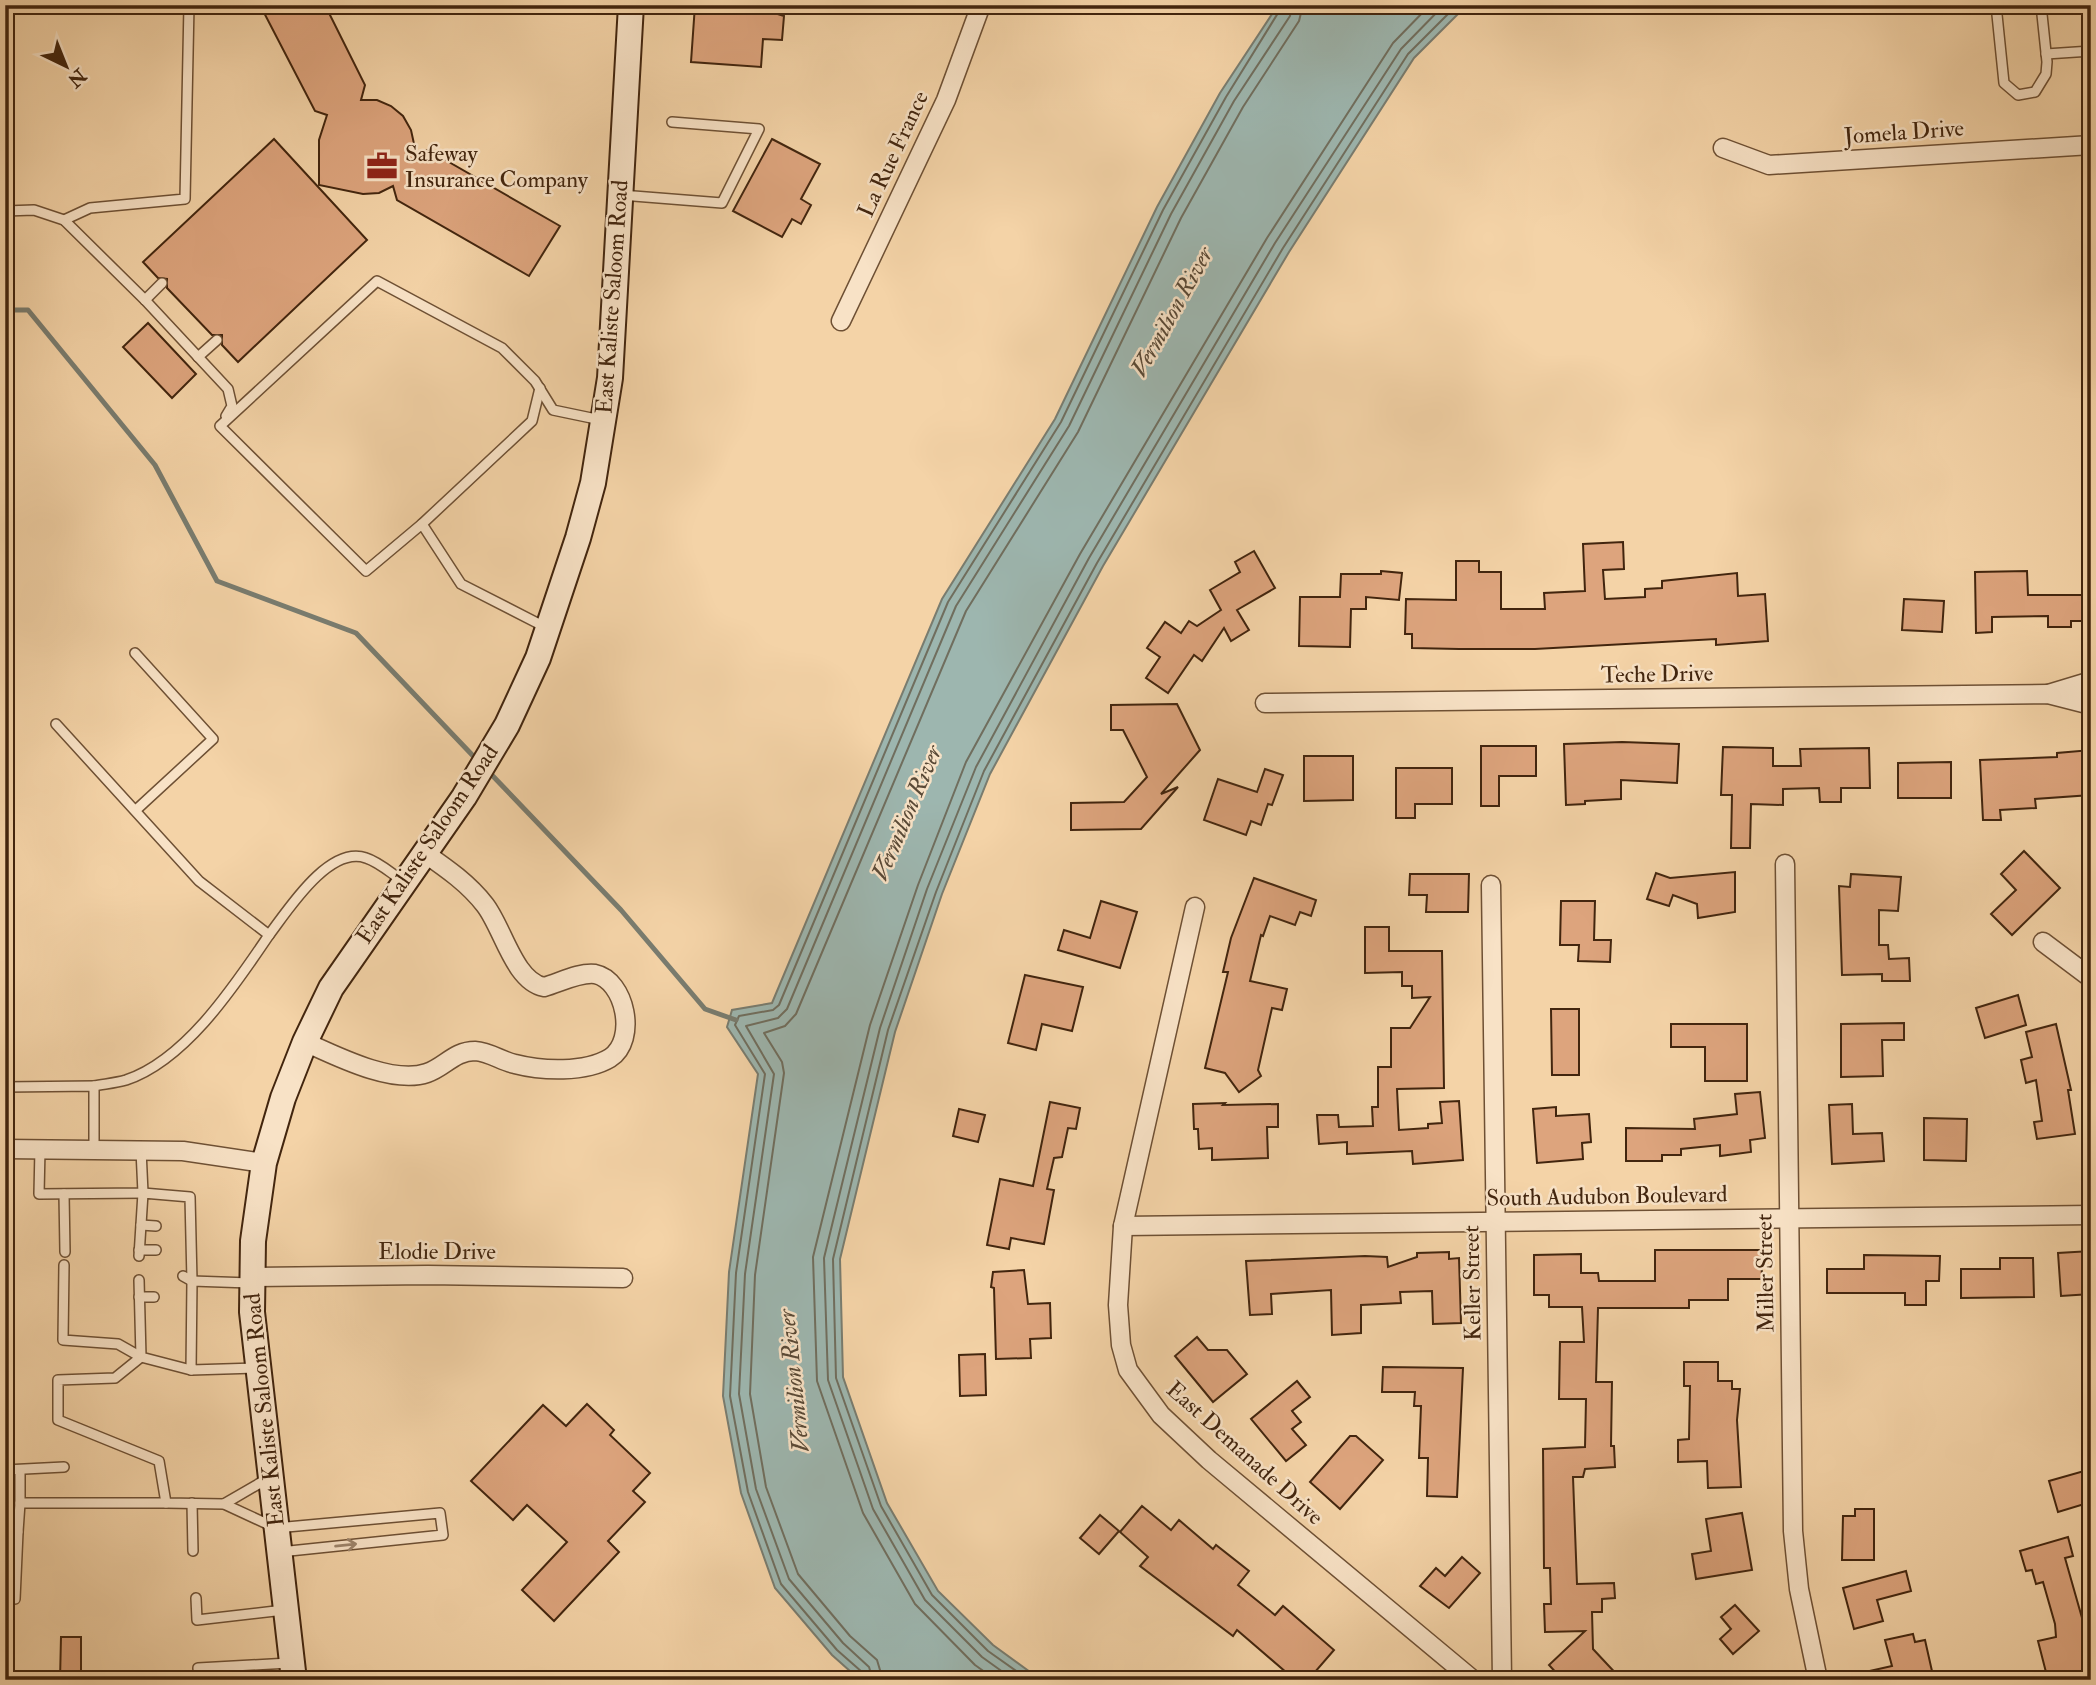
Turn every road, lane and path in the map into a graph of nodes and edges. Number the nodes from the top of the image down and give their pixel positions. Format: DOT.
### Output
graph roads {
  1 [pos="189,5"];
  2 [pos="631,5"];
  3 [pos="981,5"];
  4 [pos="1996,5"];
  5 [pos="2041,5"];
  6 [pos="2091,51"];
  7 [pos="2046,54"];
  8 [pos="673,122"];
  9 [pos="2091,145"];
  10 [pos="1723,148"];
  11 [pos="620,194"];
  12 [pos="5,211"];
  13 [pos="64,220"];
  14 [pos="162,283"];
  15 [pos="145,300"];
  16 [pos="841,321"];
  17 [pos="217,340"];
  18 [pos="198,357"];
  19 [pos="540,388"];
  20 [pos="605,421"];
  21 [pos="220,426"];
  22 [pos="422,524"];
  23 [pos="549,629"];
  24 [pos="135,653"];
  25 [pos="2091,681"];
  26 [pos="2049,694"];
  27 [pos="1265,703"];
  28 [pos="2091,705"];
  29 [pos="56,724"];
  30 [pos="136,810"];
  31 [pos="423,852"];
  32 [pos="1785,864"];
  33 [pos="403,881"];
  34 [pos="1491,885"];
  35 [pos="1195,908"];
  36 [pos="269,935"];
  37 [pos="2043,942"];
  38 [pos="2091,978"];
  39 [pos="305,1042"];
  40 [pos="94,1086"];
  41 [pos="5,1087"];
  42 [pos="5,1149"];
  43 [pos="40,1149"];
  44 [pos="94,1149"];
  45 [pos="141,1150"];
  46 [pos="264,1163"];
  47 [pos="143,1193"];
  48 [pos="64,1194"];
  49 [pos="2091,1215"];
  50 [pos="1789,1217"];
  51 [pos="1495,1222"];
  52 [pos="141,1225"];
  53 [pos="156,1226"];
  54 [pos="1123,1226"];
  55 [pos="156,1250"];
  56 [pos="65,1252"];
  57 [pos="64,1265"];
  58 [pos="187,1278"];
  59 [pos="623,1278"];
  60 [pos="139,1279"];
  61 [pos="251,1280"];
  62 [pos="139,1297"];
  63 [pos="154,1297"];
  64 [pos="181,1299"];
  65 [pos="192,1299"];
  66 [pos="141,1357"];
  67 [pos="257,1368"];
  68 [pos="191,1370"];
  69 [pos="64,1467"];
  70 [pos="5,1470"];
  71 [pos="20,1470"];
  72 [pos="270,1478"];
  73 [pos="20,1503"];
  74 [pos="166,1503"];
  75 [pos="192,1503"];
  76 [pos="223,1503"];
  77 [pos="276,1528"];
  78 [pos="5,1531"];
  79 [pos="18,1532"];
  80 [pos="194,1551"];
  81 [pos="279,1552"];
  82 [pos="195,1598"];
  83 [pos="5,1599"];
  84 [pos="285,1610"];
  85 [pos="235,1667"];
  86 [pos="293,1671"];
  87 [pos="199,1680"];
  88 [pos="237,1680"];
  89 [pos="1473,1680"];
  90 [pos="1502,1680"];
  91 [pos="1818,1680"];
  1 -- 13 [label="lane"];
  2 -- 11 [label="main road, East Kaliste Saloom Road"];
  3 -- 16 [label="street, La Rue France"];
  4 -- 7 [label="lane"];
  5 -- 7 [label="lane"];
  6 -- 7 [label="lane"];
  8 -- 11 [label="lane"];
  9 -- 10 [label="street, Jomela Drive"];
  11 -- 20 [label="main road, East Kaliste Saloom Road"];
  12 -- 13 [label="lane"];
  13 -- 15 [label="lane"];
  14 -- 15 [label="lane"];
  15 -- 18 [label="lane"];
  17 -- 18 [label="lane"];
  18 -- 21 [label="lane"];
  19 -- 20 [label="lane"];
  19 -- 21 [label="lane"];
  19 -- 22 [label="lane"];
  20 -- 23 [label="main road, East Kaliste Saloom Road"];
  21 -- 22 [label="lane"];
  22 -- 23 [label="lane"];
  23 -- 31 [label="main road, East Kaliste Saloom Road"];
  24 -- 30 [label="lane"];
  25 -- 26 [label="street, Teche Drive"];
  26 -- 27 [label="street, Teche Drive"];
  26 -- 28 [label="street, Teche Drive"];
  29 -- 30 [label="lane"];
  30 -- 36 [label="lane"];
  31 -- 33 [label="main road, East Kaliste Saloom Road"];
  31 -- 39 [label="street"];
  32 -- 50 [label="street, Miller Street"];
  33 -- 36 [label="lane"];
  33 -- 39 [label="main road, East Kaliste Saloom Road"];
  34 -- 51 [label="street, Keller Street"];
  35 -- 54 [label="street, East Demanade Drive"];
  36 -- 40 [label="lane"];
  37 -- 38 [label="street"];
  39 -- 46 [label="main road, East Kaliste Saloom Road"];
  40 -- 41 [label="lane"];
  40 -- 44 [label="lane"];
  42 -- 43 [label="street"];
  43 -- 44 [label="street"];
  43 -- 48 [label="lane"];
  44 -- 45 [label="street"];
  45 -- 46 [label="street"];
  45 -- 47 [label="lane"];
  46 -- 61 [label="main road, East Kaliste Saloom Road"];
  47 -- 48 [label="lane"];
  47 -- 52 [label="lane"];
  47 -- 58 [label="lane"];
  48 -- 56 [label="lane"];
  49 -- 50 [label="street, South Audubon Boulevard"];
  50 -- 51 [label="street, South Audubon Boulevard"];
  50 -- 91 [label="street, Miller Street"];
  51 -- 54 [label="street, South Audubon Boulevard"];
  51 -- 90 [label="street, Keller Street"];
  52 -- 53 [label="lane"];
  52 -- 55 [label="lane"];
  54 -- 89 [label="street, East Demanade Drive"];
  57 -- 66 [label="lane"];
  58 -- 61 [label="lane"];
  58 -- 65 [label="lane"];
  59 -- 61 [label="street, Elodie Drive"];
  60 -- 62 [label="lane"];
  61 -- 67 [label="main road, East Kaliste Saloom Road"];
  62 -- 63 [label="lane"];
  62 -- 66 [label="lane"];
  64 -- 65 [label="lane"];
  65 -- 68 [label="lane"];
  66 -- 68 [label="lane"];
  66 -- 74 [label="lane"];
  67 -- 68 [label="lane"];
  67 -- 72 [label="main road, East Kaliste Saloom Road"];
  69 -- 71 [label="lane"];
  70 -- 71 [label="lane"];
  71 -- 73 [label="lane"];
  72 -- 76 [label="lane"];
  72 -- 77 [label="main road, East Kaliste Saloom Road"];
  73 -- 74 [label="lane"];
  73 -- 79 [label="lane"];
  74 -- 75 [label="lane"];
  75 -- 76 [label="lane"];
  75 -- 80 [label="lane"];
  76 -- 77 [label="lane"];
  77 -- 81 [label="main road, East Kaliste Saloom Road"];
  81 -- 77 [label="lane, one-way"];
  78 -- 79 [label="lane"];
  79 -- 83 [label="lane"];
  81 -- 84 [label="main road, East Kaliste Saloom Road"];
  82 -- 84 [label="lane"];
  84 -- 86 [label="main road, East Kaliste Saloom Road"];
  85 -- 86 [label="lane"];
  85 -- 87 [label="lane"];
  85 -- 88 [label="lane"];
}
